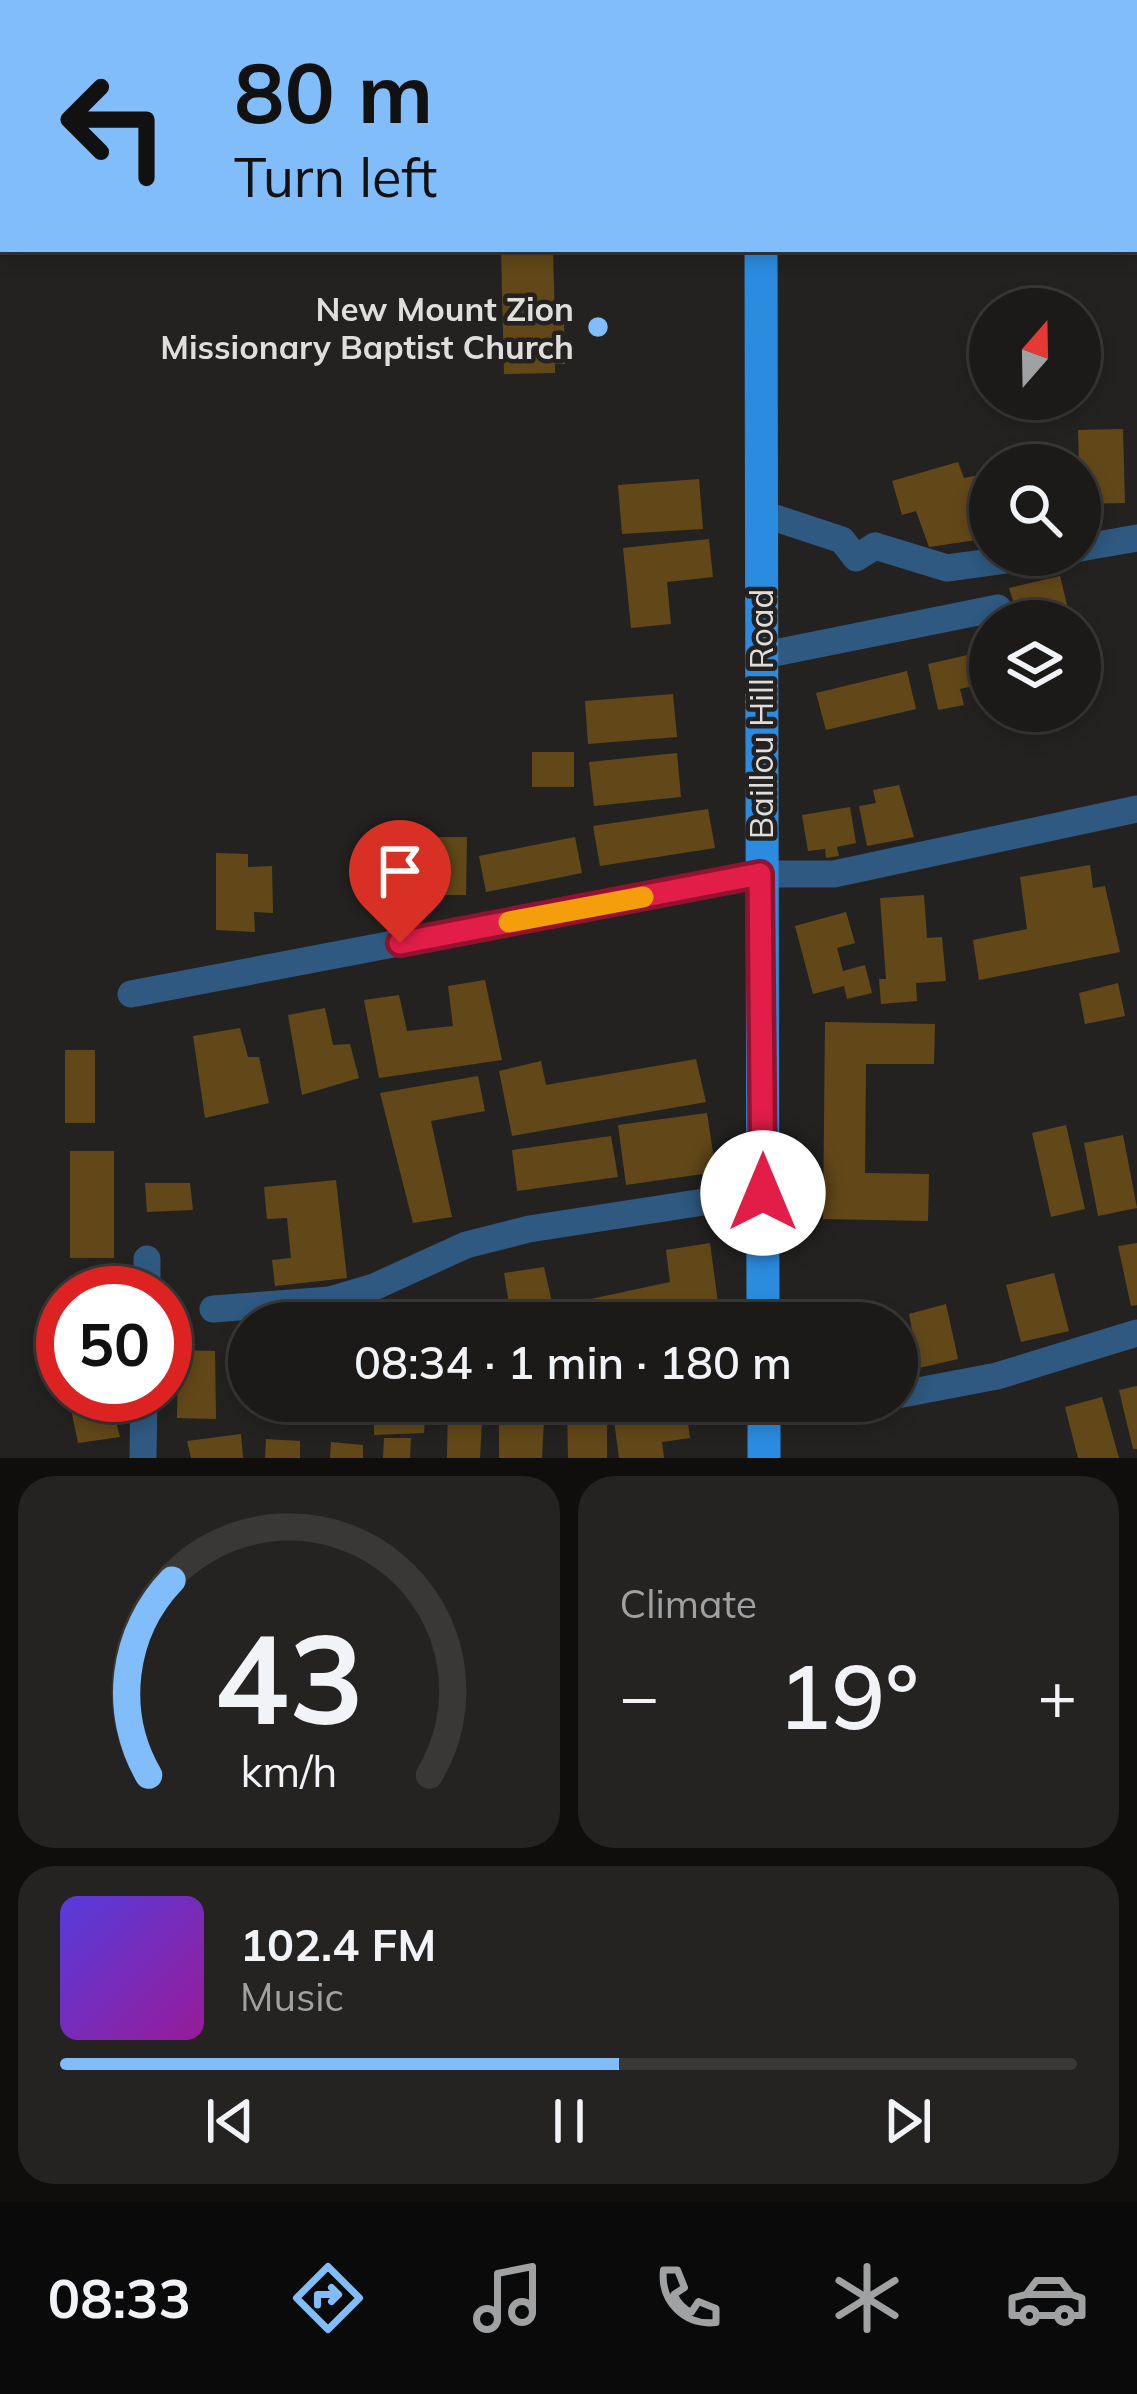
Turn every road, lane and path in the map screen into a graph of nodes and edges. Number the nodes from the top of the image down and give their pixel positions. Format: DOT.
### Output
graph roads {
  1 [pos="761,252"];
  2 [pos="760,513"];
  3 [pos="1137,538"];
  4 [pos="1101,544"];
  5 [pos="969,565"];
  6 [pos="969,614"];
  7 [pos="759,656"];
  8 [pos="1137,809"];
  9 [pos="760,874"];
  10 [pos="131,994"];
  11 [pos="763,1193"];
  12 [pos="147,1259"];
  13 [pos="147,1266"];
  14 [pos="763,1302"];
  15 [pos="213,1309"];
  16 [pos="1137,1333"];
  17 [pos="918,1391"];
  18 [pos="144,1422"];
  19 [pos="764,1422"];
  20 [pos="143,1458"];
  21 [pos="764,1458"];
  1 -- 2 [label="main road, Baillou Hill Road"];
  2 -- 5 [label="street"];
  2 -- 7 [label="main road, Baillou Hill Road"];
  3 -- 4 [label="street"];
  6 -- 7 [label="street"];
  7 -- 9 [label="main road, Baillou Hill Road"];
  8 -- 9 [label="street"];
  9 -- 10 [label="street"];
  9 -- 11 [label="main road, Baillou Hill Road"];
  11 -- 14 [label="main road, Baillou Hill Road"];
  11 -- 15 [label="street"];
  12 -- 13 [label="street"];
  16 -- 17 [label="street"];
  18 -- 20 [label="street"];
  19 -- 21 [label="main road"];
}
